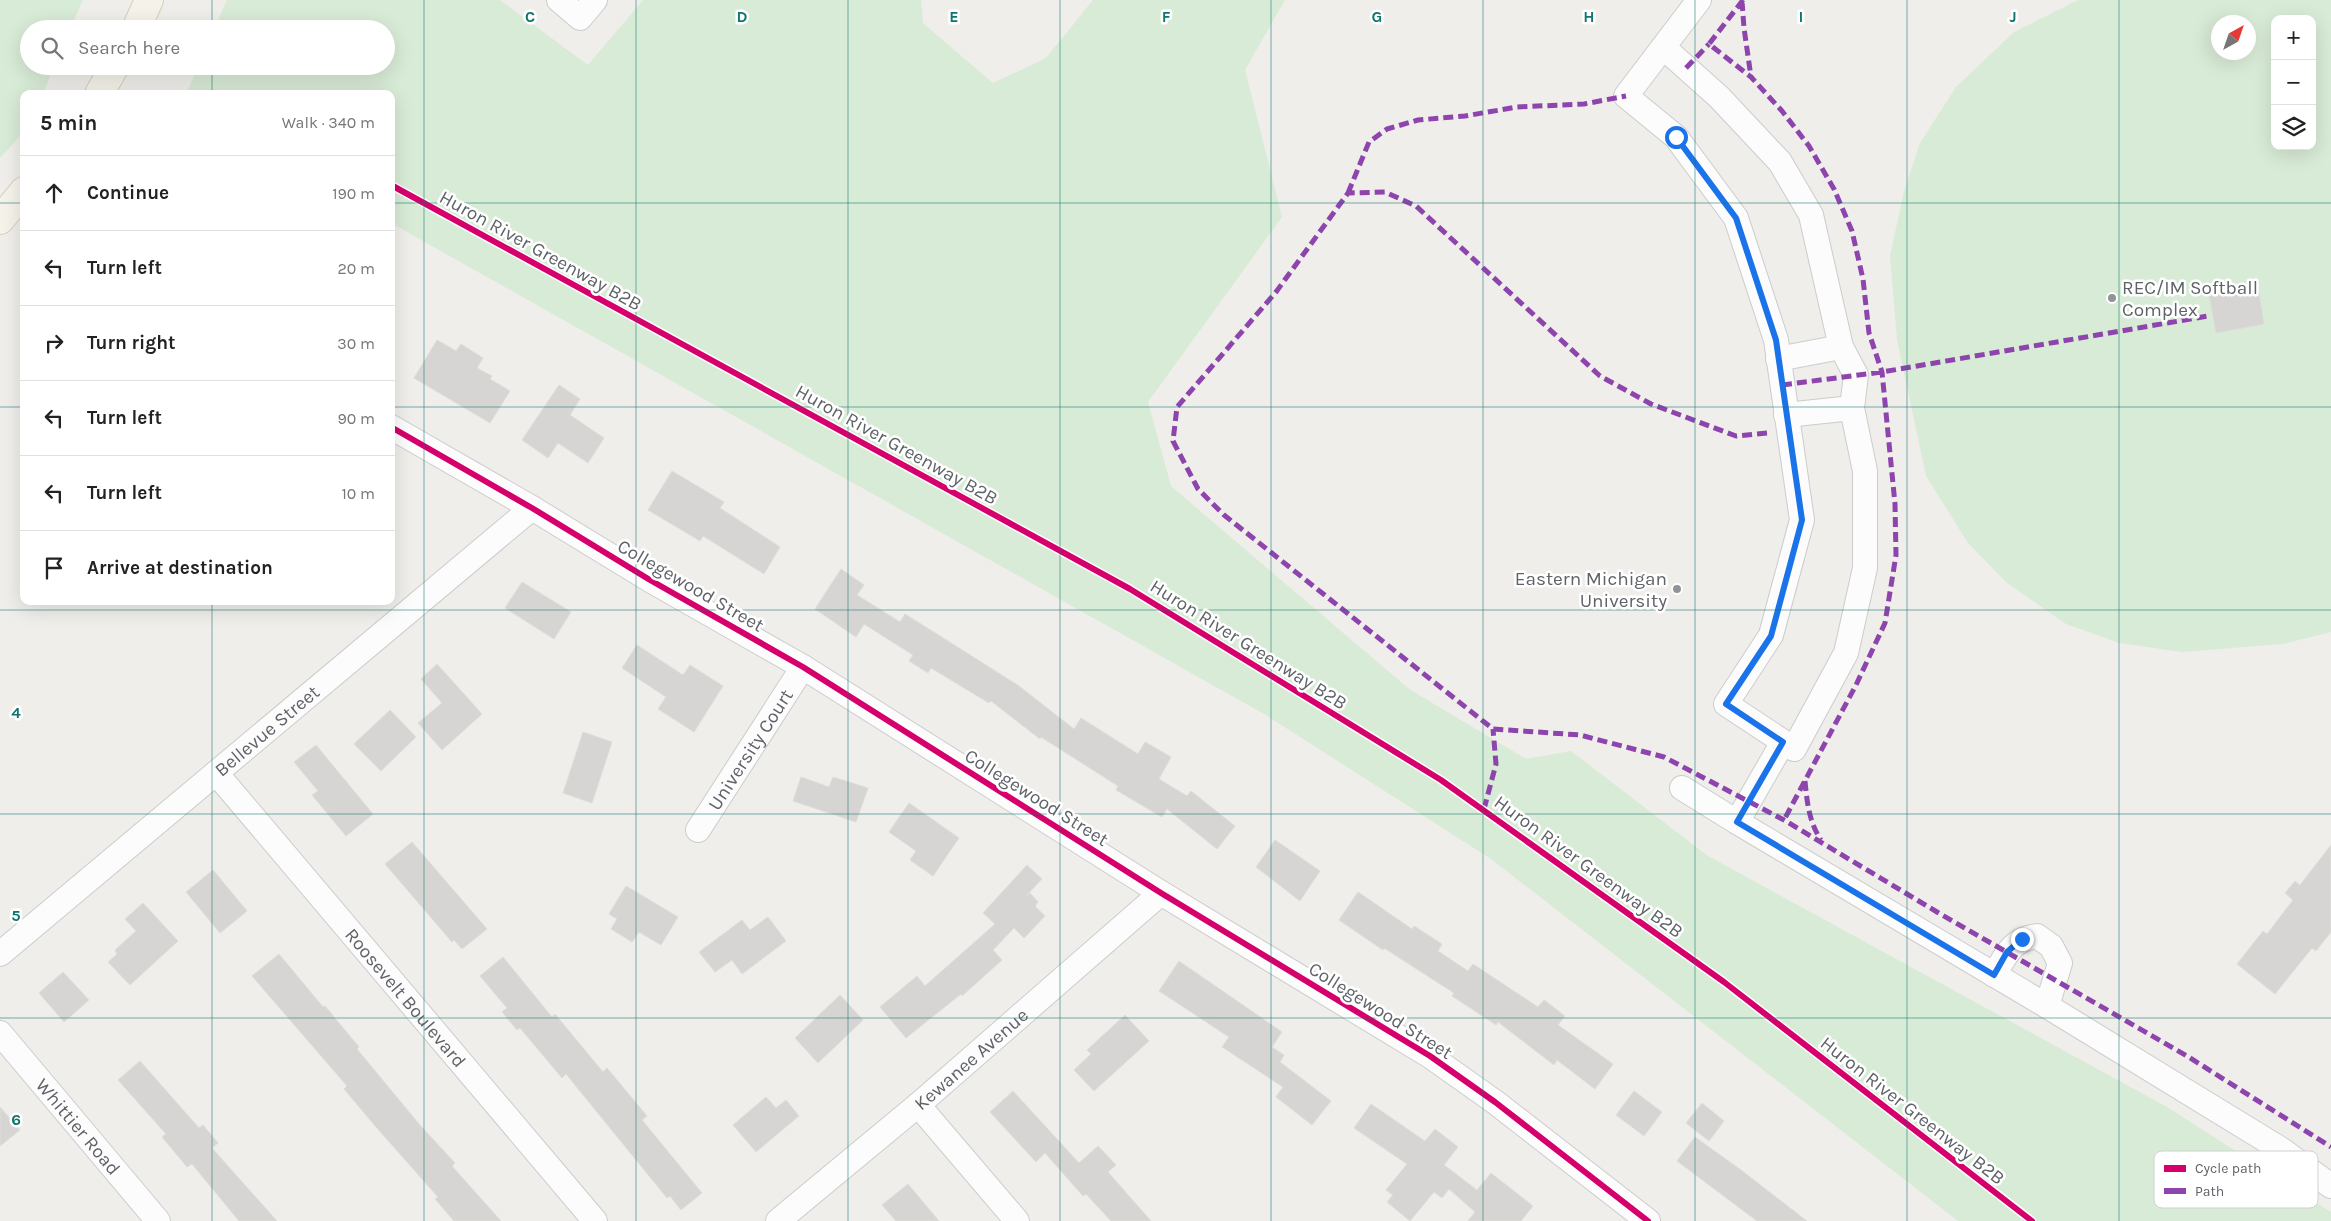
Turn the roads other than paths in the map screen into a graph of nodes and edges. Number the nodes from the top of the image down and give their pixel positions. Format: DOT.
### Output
graph roads {
  1 [pos="149,0"];
  2 [pos="559,0"];
  3 [pos="595,0"];
  4 [pos="1699,0"];
  5 [pos="140,20"];
  6 [pos="1663,47"];
  7 [pos="110,75"];
  8 [pos="101,90"];
  9 [pos="20,196"];
  10 [pos="0,220"];
  11 [pos="1841,347"];
  12 [pos="1778,358"];
  13 [pos="1852,408"];
  14 [pos="1786,415"];
  15 [pos="395,429"];
  16 [pos="532,508"];
  17 [pos="803,667"];
  18 [pos="1783,742"];
  19 [pos="216,773"];
  20 [pos="1682,788"];
  21 [pos="1737,822"];
  22 [pos="698,830"];
  23 [pos="1162,893"];
  24 [pos="0,954"];
  25 [pos="1994,975"];
  26 [pos="2047,1006"];
  27 [pos="0,1032"];
  28 [pos="918,1105"];
  29 [pos="2283,1151"];
  30 [pos="2318,1176"];
  31 [pos="2331,1186"];
  32 [pos="158,1221"];
  33 [pos="595,1221"];
  34 [pos="778,1221"];
  35 [pos="1017,1221"];
  36 [pos="1648,1221"];
  1 -- 5 [label="main road"];
  2 -- 3 [label="street"];
  4 -- 6 [label="street"];
  6 -- 11 [label="street"];
  6 -- 12 [label="street"];
  7 -- 8 [label="main road"];
  9 -- 10 [label="main road"];
  11 -- 12 [label="street"];
  11 -- 13 [label="street"];
  12 -- 14 [label="street"];
  13 -- 14 [label="street"];
  13 -- 18 [label="street"];
  14 -- 18 [label="street"];
  15 -- 16 [label="street, Collegewood Street"];
  16 -- 17 [label="street, Collegewood Street"];
  16 -- 19 [label="street, Bellevue Street"];
  17 -- 22 [label="street, University Court"];
  17 -- 23 [label="street, Collegewood Street"];
  18 -- 21 [label="street"];
  19 -- 24 [label="street, Bellevue Street"];
  19 -- 33 [label="street, Roosevelt Boulevard"];
  20 -- 21 [label="street"];
  21 -- 25 [label="street"];
  23 -- 28 [label="street, Kewanee Avenue"];
  23 -- 36 [label="street, Collegewood Street"];
  25 -- 26 [label="street"];
  25 -- 26 [label="street"];
  26 -- 29 [label="street"];
  27 -- 32 [label="street, Whittier Road"];
  28 -- 34 [label="street, Kewanee Avenue"];
  28 -- 35 [label="street"];
  30 -- 31 [label="street"];
}
